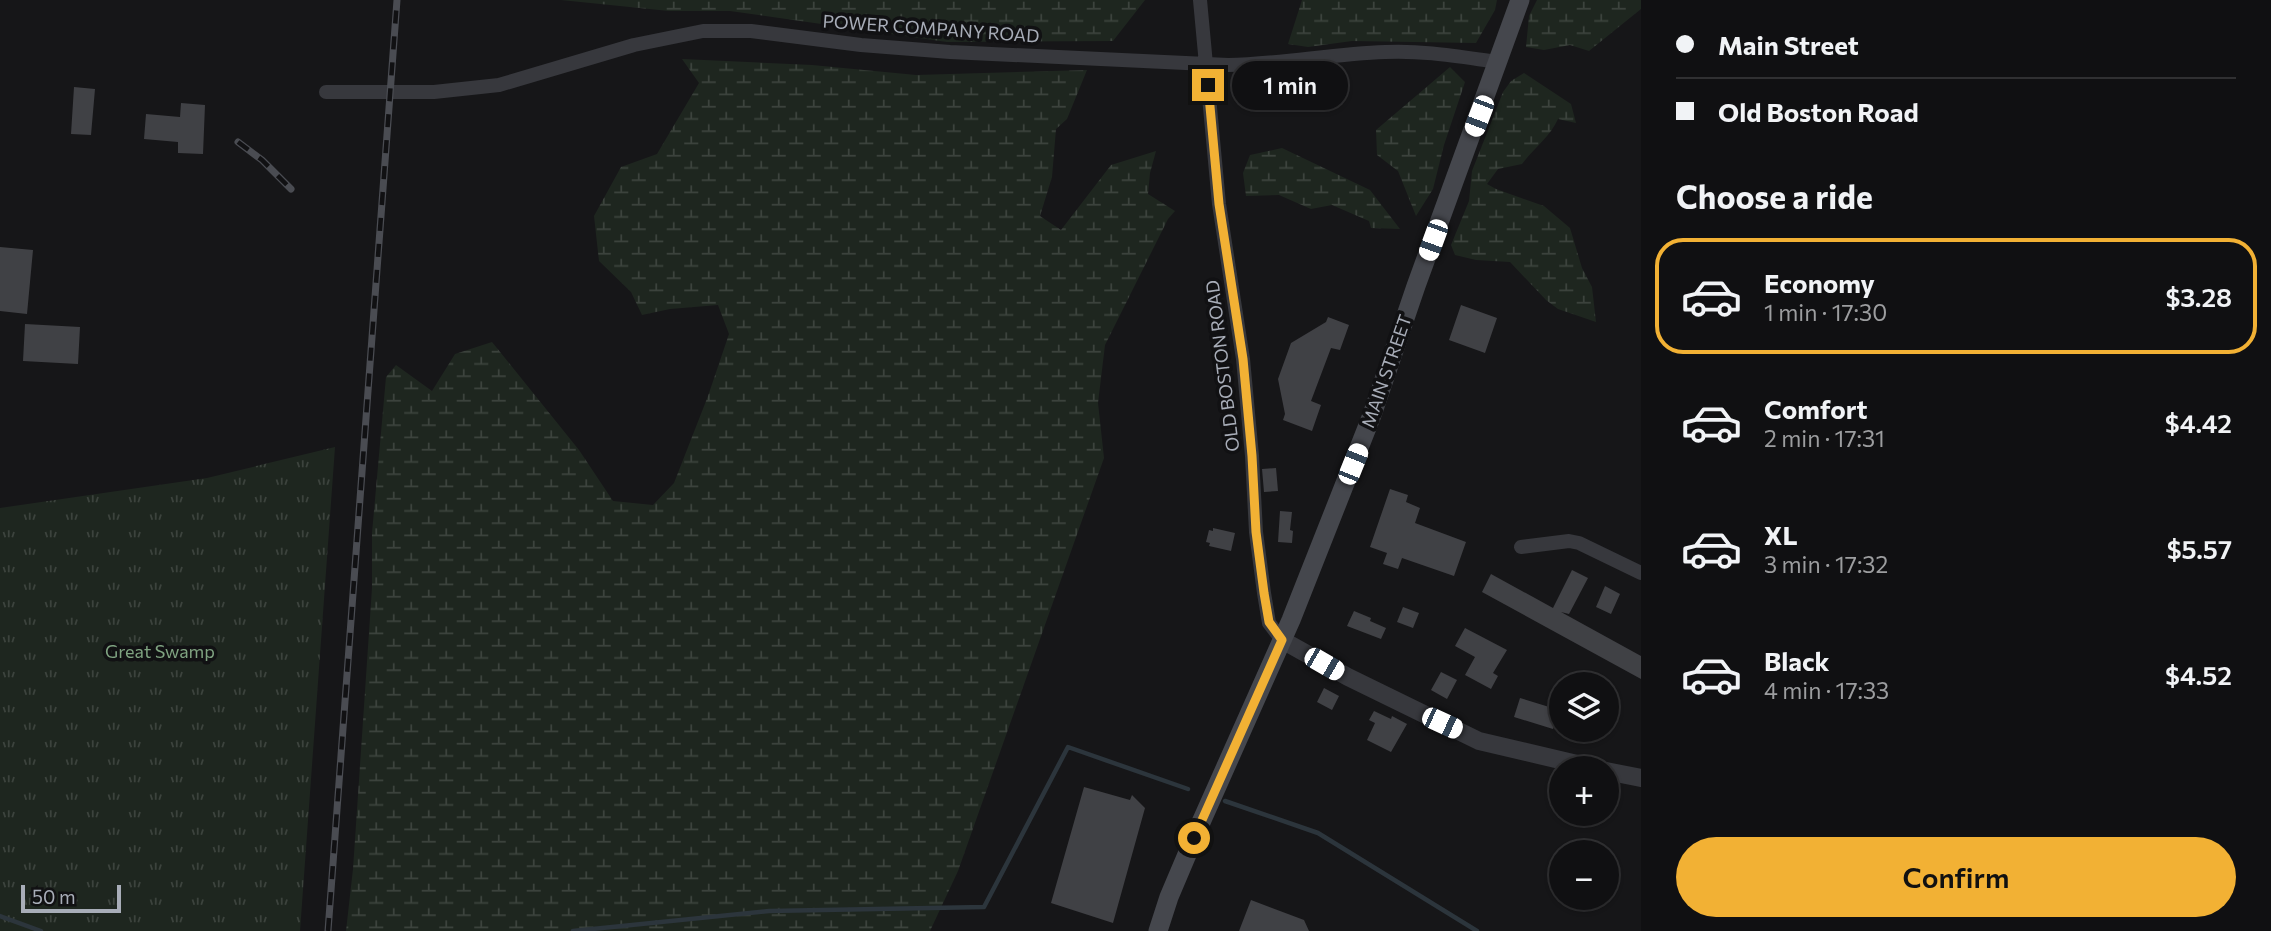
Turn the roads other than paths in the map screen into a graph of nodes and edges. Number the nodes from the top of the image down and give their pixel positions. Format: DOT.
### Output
graph roads {
  1 [pos="1200,0"];
  2 [pos="1521,0"];
  3 [pos="1498,62"];
  4 [pos="1206,63"];
  5 [pos="326,92"];
  6 [pos="1521,547"];
  7 [pos="1641,573"];
  8 [pos="1282,640"];
  9 [pos="1549,757"];
  10 [pos="1619,774"];
  11 [pos="1641,778"];
  12 [pos="1158,931"];
  1 -- 4 [label="street, OLD BOSTON ROAD"];
  2 -- 3 [label="main road, MAIN STREET"];
  3 -- 4 [label="street, POWER COMPANY ROAD"];
  3 -- 8 [label="main road, MAIN STREET"];
  4 -- 5 [label="street, POWER COMPANY ROAD"];
  4 -- 8 [label="street, OLD BOSTON ROAD"];
  6 -- 7 [label="street"];
  8 -- 9 [label="street"];
  8 -- 12 [label="main road, MAIN STREET"];
  10 -- 11 [label="street"];
}
